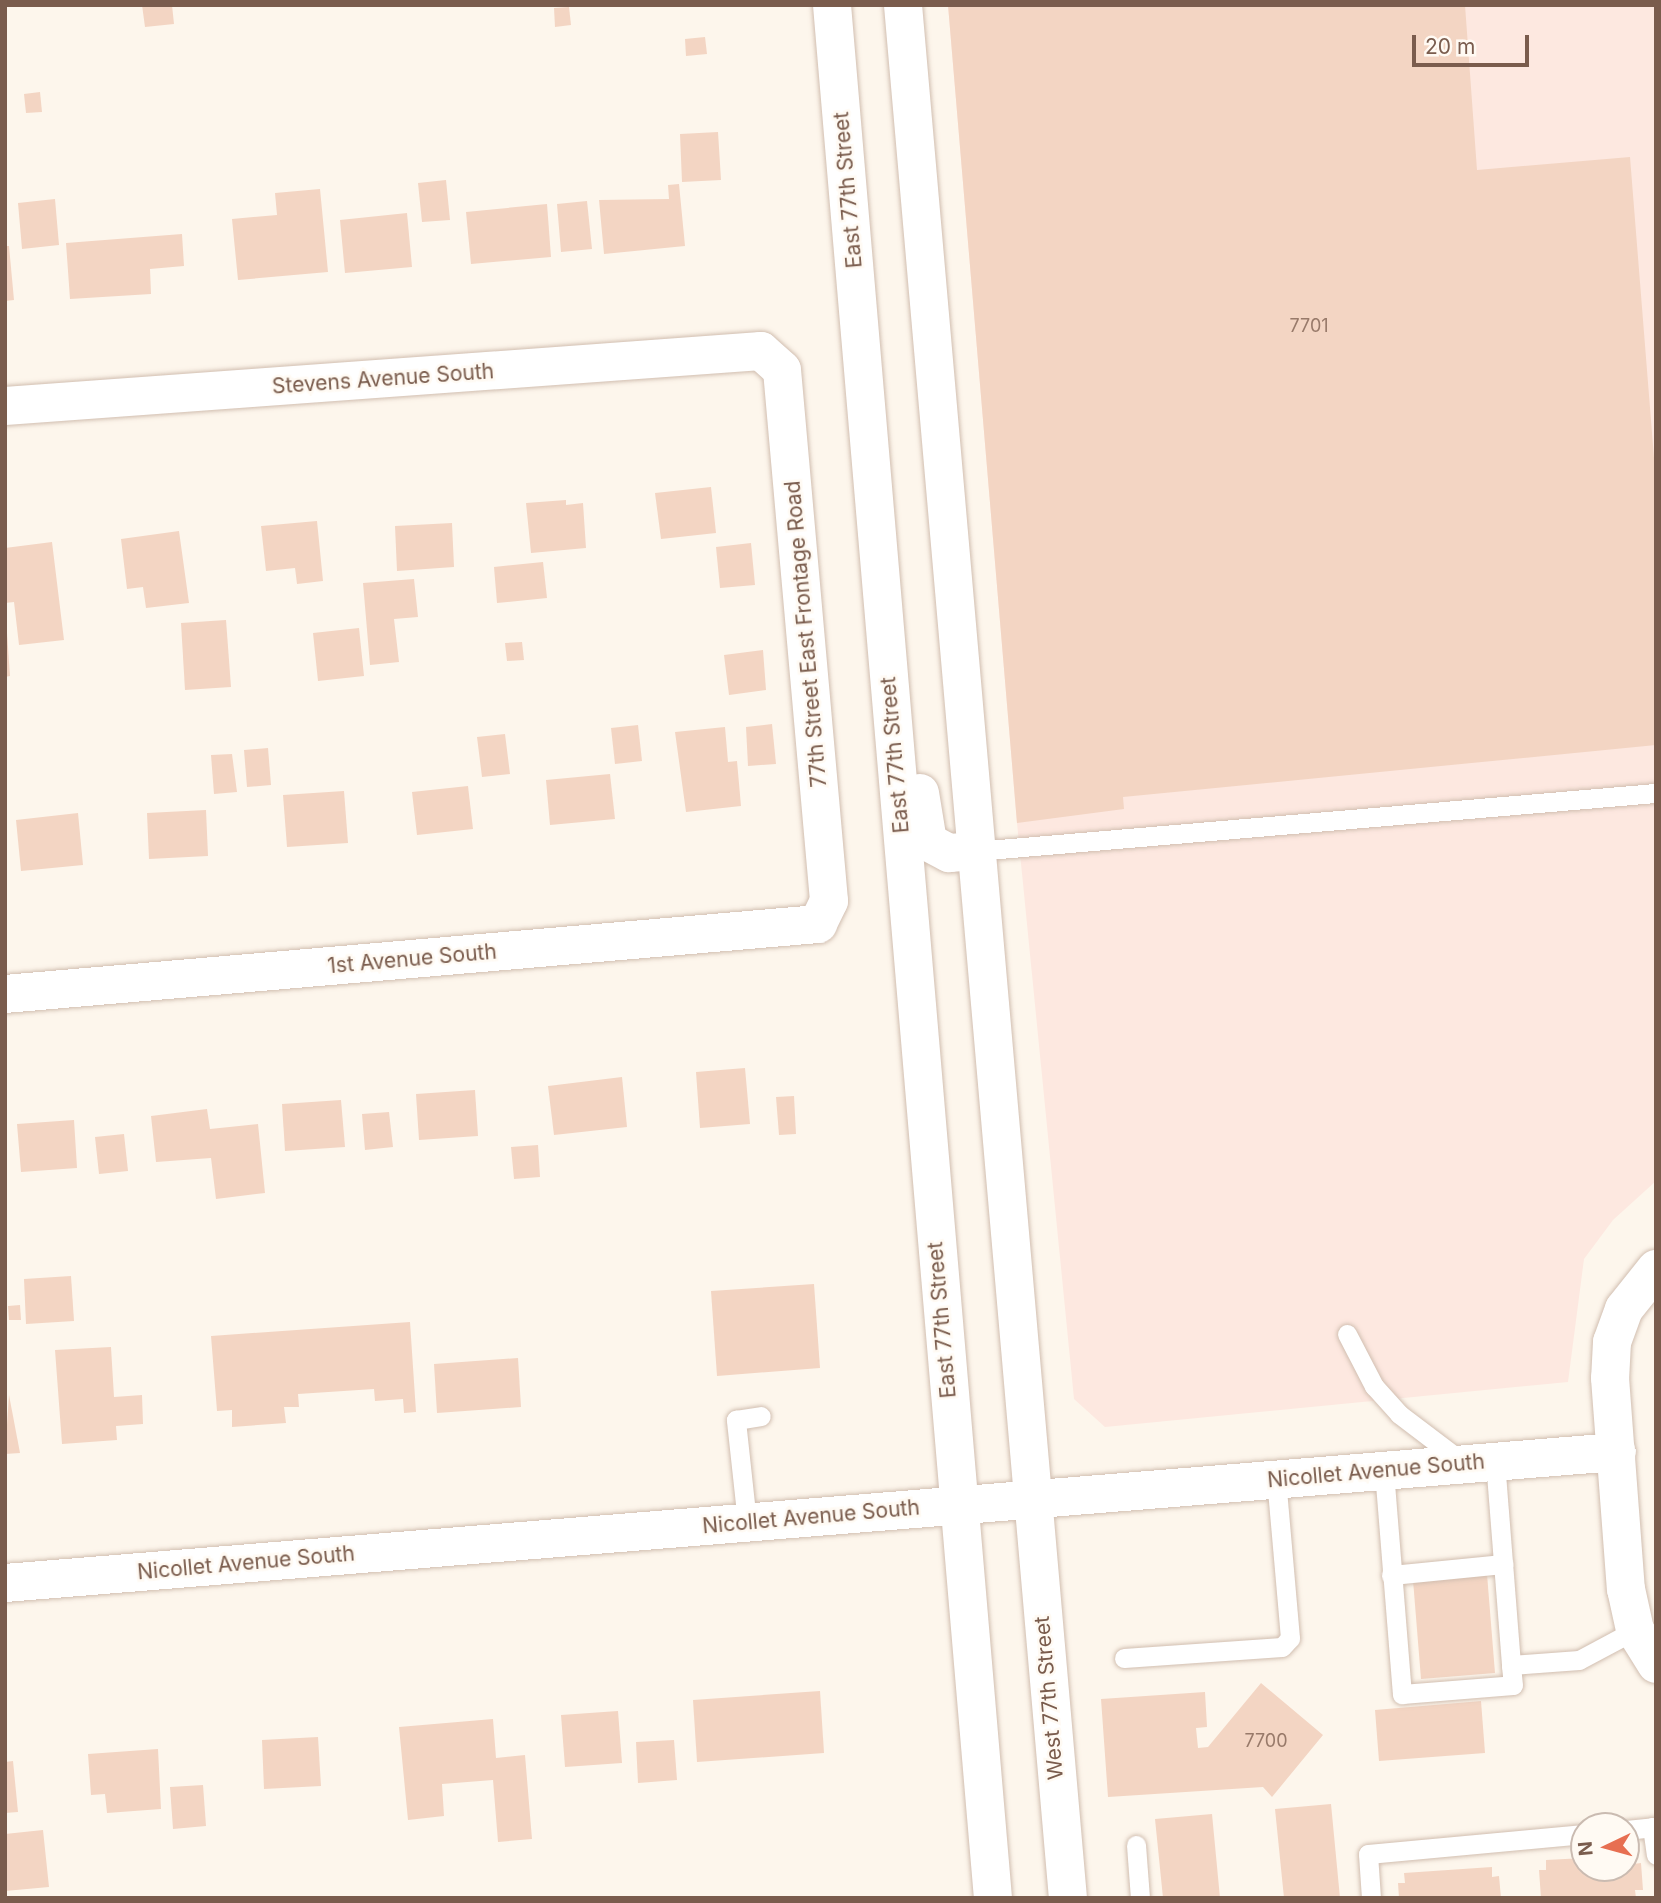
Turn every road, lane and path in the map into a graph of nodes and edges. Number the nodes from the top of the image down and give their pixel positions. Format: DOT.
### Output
graph roads {
  1 [pos="832,5"];
  2 [pos="903,5"];
  3 [pos="761,351"];
  4 [pos="865,394"];
  5 [pos="5,407"];
  6 [pos="1656,793"];
  7 [pos="975,851"];
  8 [pos="818,924"];
  9 [pos="5,994"];
  10 [pos="1656,1269"];
  11 [pos="1347,1334"];
  12 [pos="761,1416"];
  13 [pos="1617,1452"];
  14 [pos="1480,1463"];
  15 [pos="1384,1471"];
  16 [pos="1276,1479"];
  17 [pos="1032,1499"];
  18 [pos="958,1505"];
  19 [pos="747,1522"];
  20 [pos="1503,1564"];
  21 [pos="1391,1575"];
  22 [pos="5,1583"];
  23 [pos="1635,1630"];
  24 [pos="1124,1658"];
  25 [pos="1656,1664"];
  26 [pos="1511,1665"];
  27 [pos="1654,1827"];
  28 [pos="1570,1835"];
  29 [pos="1136,1845"];
  30 [pos="1656,1855"];
  31 [pos="993,1898"];
  32 [pos="1068,1898"];
  33 [pos="1140,1898"];
  34 [pos="1371,1898"];
  1 -- 4 [label="street, East 77th Street"];
  2 -- 7 [label="street"];
  3 -- 5 [label="street, Stevens Avenue South"];
  3 -- 8 [label="street, 77th Street East Frontage Road"];
  4 -- 7 [label="street"];
  4 -- 18 [label="street, East 77th Street"];
  6 -- 7 [label="lane"];
  7 -- 17 [label="street"];
  8 -- 9 [label="street, 1st Avenue South"];
  10 -- 13 [label="street"];
  11 -- 14 [label="lane"];
  12 -- 19 [label="lane"];
  13 -- 14 [label="street, Nicollet Avenue South"];
  13 -- 23 [label="street"];
  14 -- 15 [label="street, Nicollet Avenue South"];
  14 -- 20 [label="lane"];
  15 -- 16 [label="street, Nicollet Avenue South"];
  15 -- 21 [label="lane"];
  16 -- 17 [label="street, Nicollet Avenue South"];
  16 -- 24 [label="lane"];
  17 -- 18 [label="street, Nicollet Avenue South"];
  17 -- 32 [label="street, West 77th Street"];
  18 -- 19 [label="street, Nicollet Avenue South"];
  18 -- 31 [label="street"];
  19 -- 22 [label="street, Nicollet Avenue South"];
  20 -- 21 [label="lane"];
  20 -- 26 [label="lane"];
  21 -- 26 [label="lane"];
  23 -- 25 [label="street"];
  23 -- 26 [label="lane"];
  27 -- 30 [label="lane"];
  28 -- 34 [label="lane"];
  29 -- 33 [label="lane"];
}
